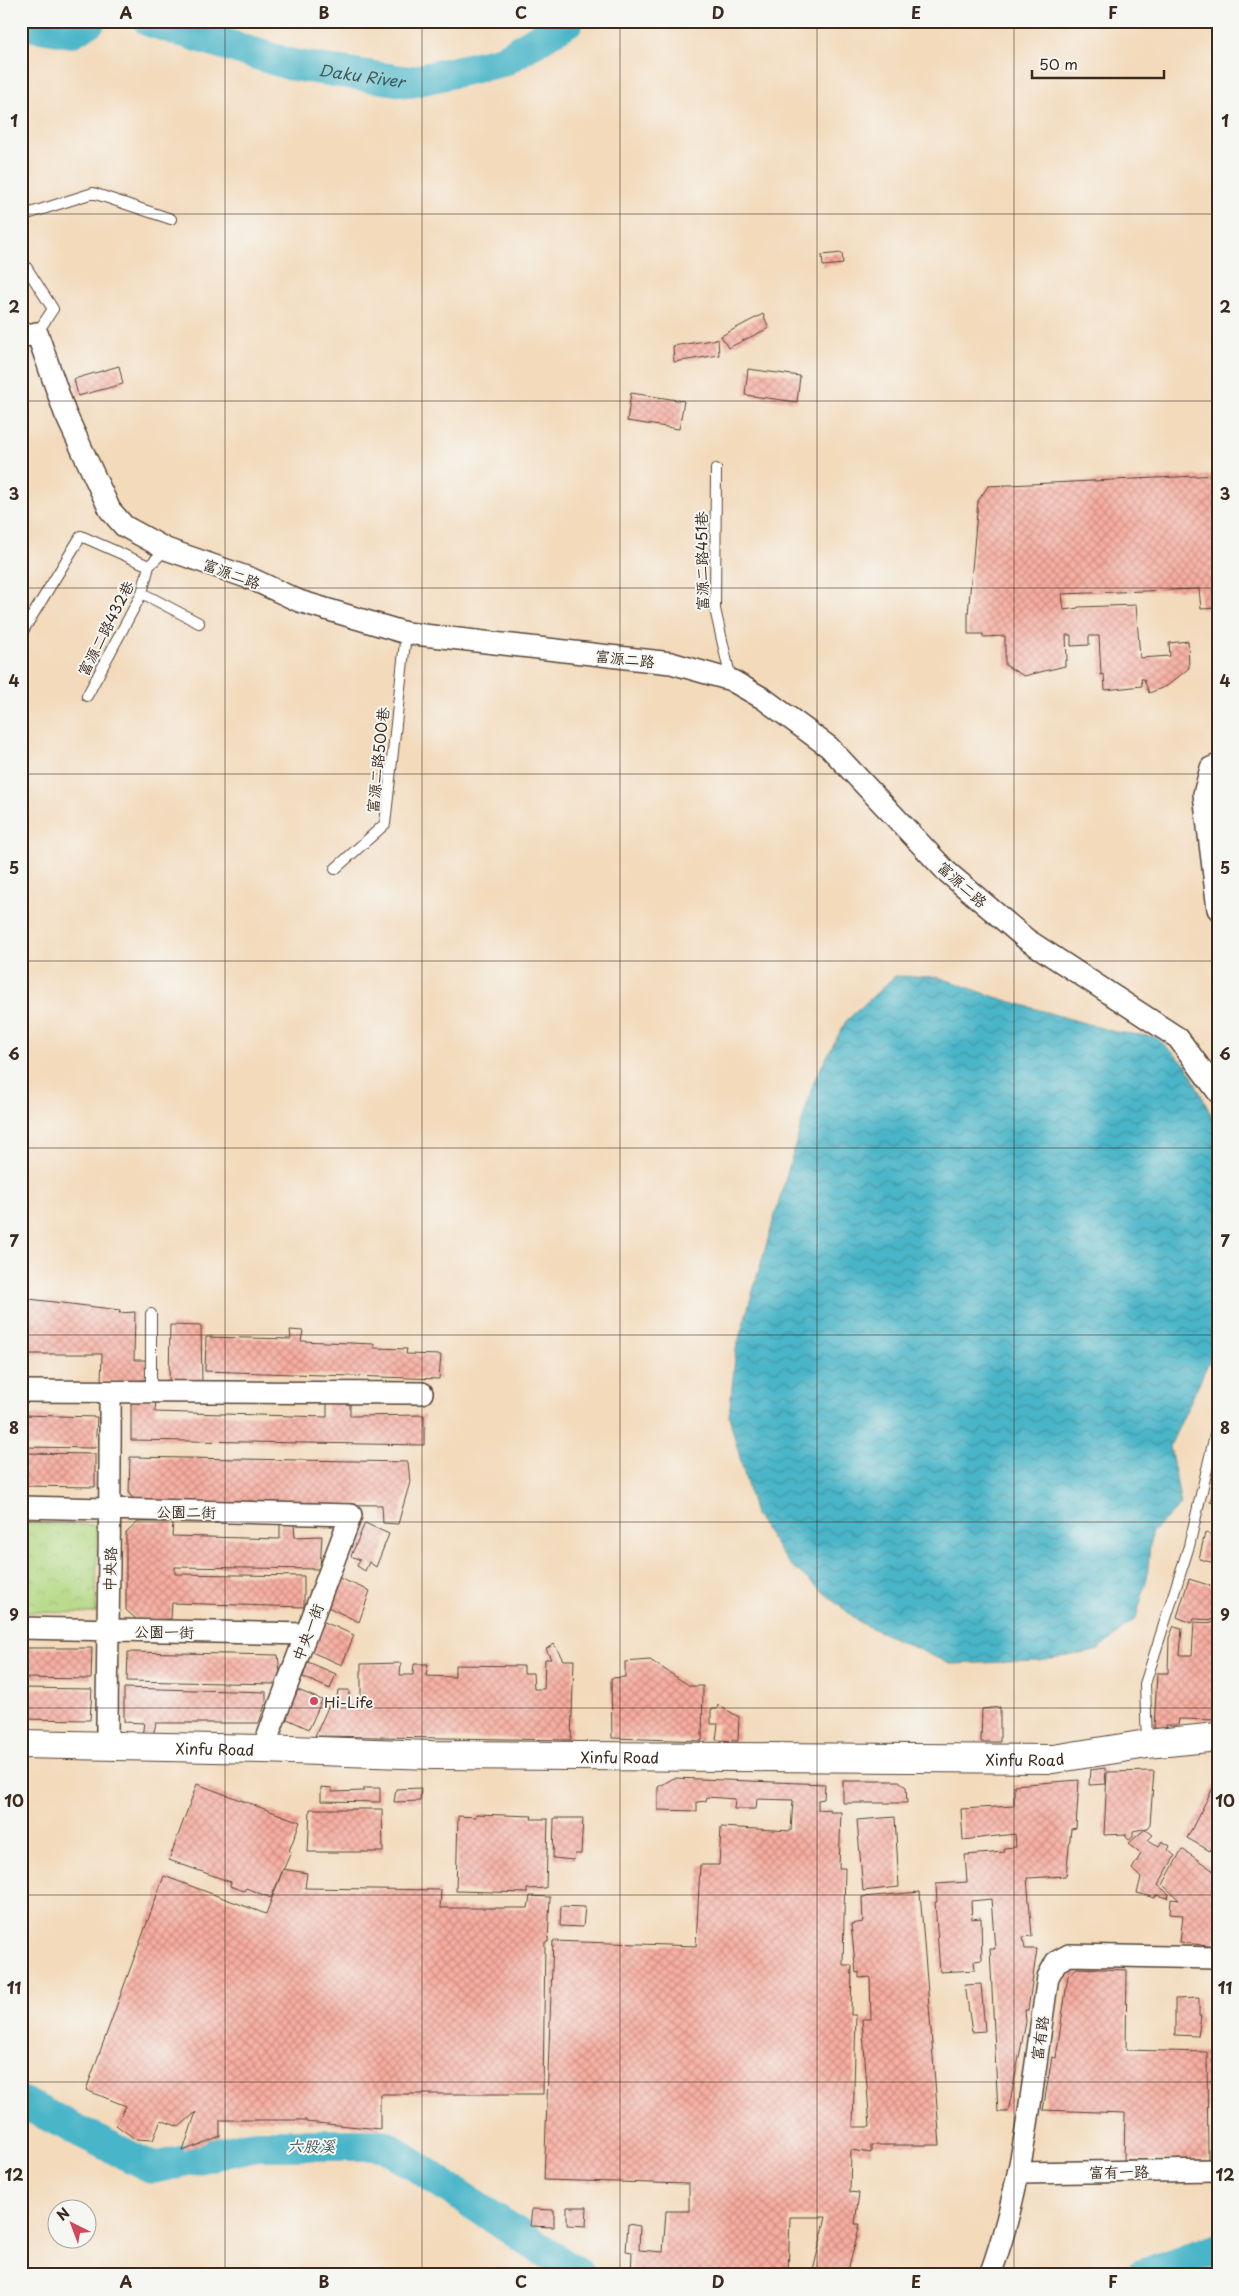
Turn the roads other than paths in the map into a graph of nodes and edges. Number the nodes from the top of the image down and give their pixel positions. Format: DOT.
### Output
graph roads {
  1 [pos="21,216"];
  2 [pos="172,219"];
  3 [pos="21,259"];
  4 [pos="29,335"];
  5 [pos="716,469"];
  6 [pos="166,549"];
  7 [pos="149,566"];
  8 [pos="142,593"];
  9 [pos="199,623"];
  10 [pos="406,633"];
  11 [pos="21,634"];
  12 [pos="732,680"];
  13 [pos="87,696"];
  14 [pos="1218,765"];
  15 [pos="335,869"];
  16 [pos="1218,909"];
  17 [pos="1218,1092"];
  18 [pos="151,1314"];
  19 [pos="21,1391"];
  20 [pos="110,1393"];
  21 [pos="151,1393"];
  22 [pos="422,1393"];
  23 [pos="1218,1422"];
  24 [pos="21,1507"];
  25 [pos="111,1509"];
  26 [pos="351,1514"];
  27 [pos="21,1628"];
  28 [pos="107,1630"];
  29 [pos="306,1634"];
  30 [pos="1218,1737"];
  31 [pos="21,1744"];
  32 [pos="1147,1744"];
  33 [pos="108,1746"];
  34 [pos="263,1749"];
  35 [pos="1218,1958"];
  36 [pos="1218,2170"];
  37 [pos="1019,2172"];
  38 [pos="990,2275"];
  1 -- 2 [label="lane"];
  3 -- 4 [label="lane"];
  4 -- 6 [label="street, 富源二路"];
  5 -- 12 [label="lane, 富源二路451巷"];
  6 -- 7 [label="lane"];
  6 -- 10 [label="street, 富源二路"];
  7 -- 8 [label="lane, 富源二路432巷"];
  7 -- 11 [label="lane"];
  8 -- 9 [label="lane"];
  8 -- 13 [label="lane, 富源二路432巷"];
  10 -- 12 [label="street, 富源二路"];
  10 -- 15 [label="lane, 富源二路500巷"];
  12 -- 17 [label="street, 富源二路"];
  14 -- 16 [label="street"];
  18 -- 21 [label="lane"];
  19 -- 20 [label="street"];
  20 -- 21 [label="street"];
  20 -- 25 [label="street, 中央路"];
  21 -- 22 [label="street"];
  23 -- 32 [label="lane"];
  24 -- 25 [label="street, 公園二街"];
  25 -- 26 [label="street, 公園二街"];
  25 -- 28 [label="street, 中央路"];
  26 -- 29 [label="street, 中央一街"];
  27 -- 28 [label="street, 公園一街"];
  28 -- 29 [label="street, 公園一街"];
  28 -- 33 [label="street, 中央路"];
  29 -- 34 [label="street, 中央一街"];
  30 -- 32 [label="street, Xinfu Road"];
  31 -- 33 [label="street, Xinfu Road"];
  32 -- 34 [label="street, Xinfu Road"];
  33 -- 34 [label="street, Xinfu Road"];
  35 -- 37 [label="street, 富有路"];
  36 -- 37 [label="street, 富有一路"];
  37 -- 38 [label="street, 富有路"];
}
